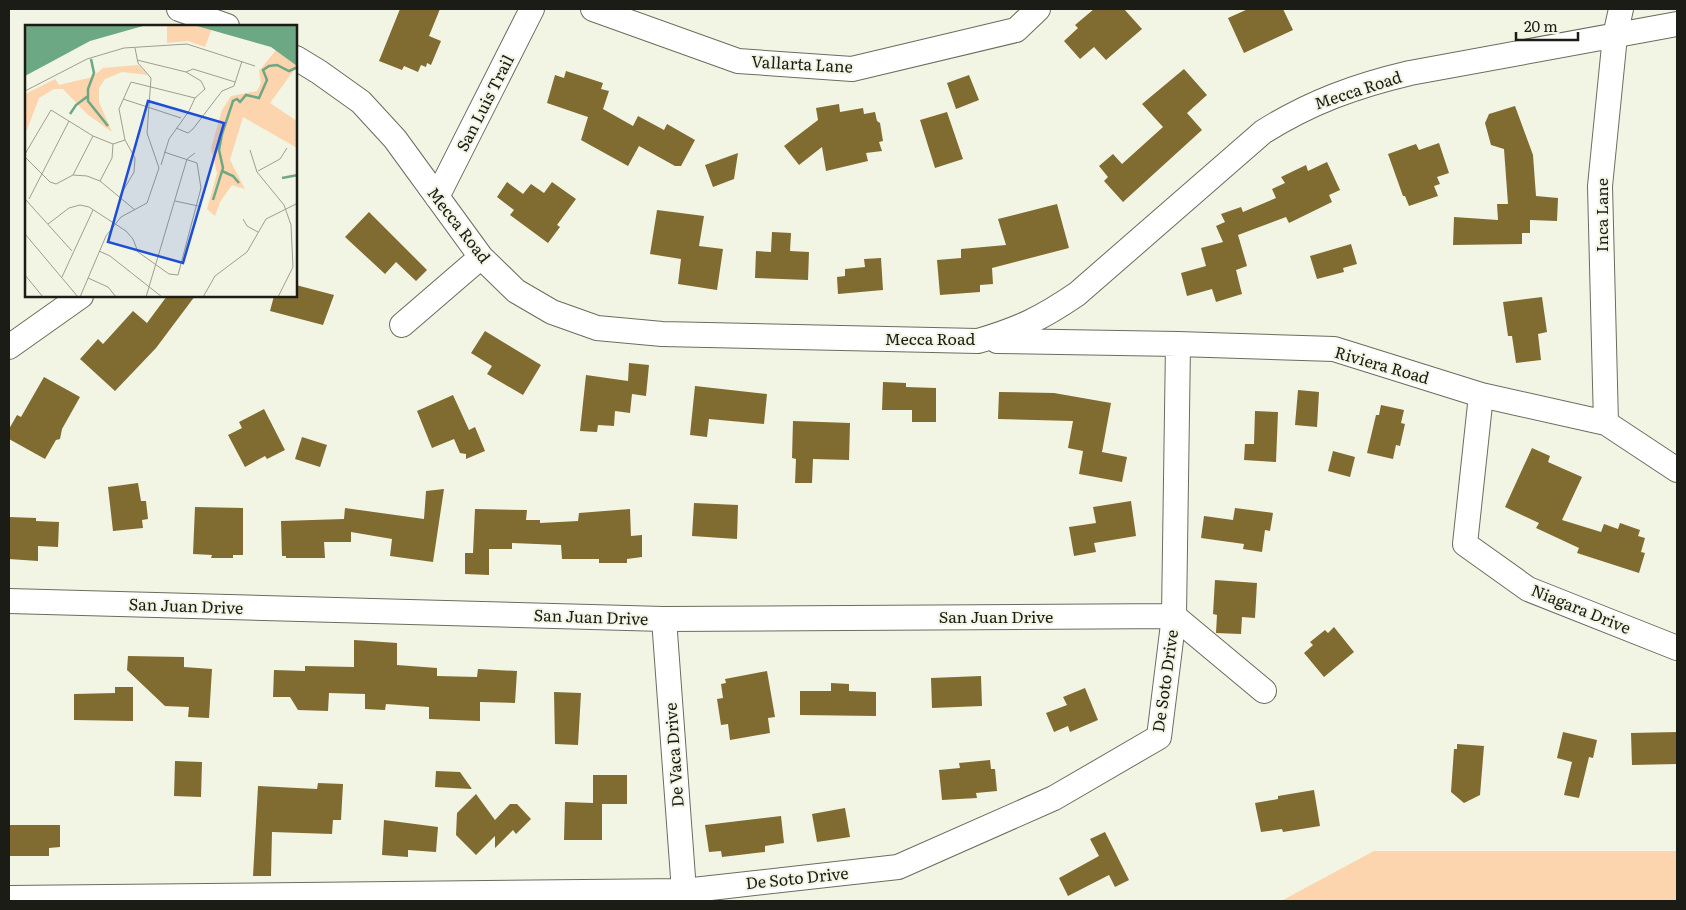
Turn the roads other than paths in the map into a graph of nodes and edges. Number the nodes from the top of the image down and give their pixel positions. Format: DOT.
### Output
graph roads {
  1 [pos="179,9"];
  2 [pos="532,9"];
  3 [pos="592,9"];
  4 [pos="1038,9"];
  5 [pos="1621,9"];
  6 [pos="215,20"];
  7 [pos="1677,24"];
  8 [pos="1615,36"];
  9 [pos="298,59"];
  10 [pos="437,197"];
  11 [pos="481,257"];
  12 [pos="78,298"];
  13 [pos="402,325"];
  14 [pos="978,341"];
  15 [pos="1178,344"];
  16 [pos="9,347"];
  17 [pos="1481,395"];
  18 [pos="1606,423"];
  19 [pos="1677,470"];
  20 [pos="9,601"];
  21 [pos="1174,616"];
  22 [pos="664,619"];
  23 [pos="1677,648"];
  24 [pos="1264,691"];
  25 [pos="684,890"];
  26 [pos="9,898"];
  1 -- 6 [label="street"];
  2 -- 10 [label="street, San Luis Trail"];
  3 -- 4 [label="street, Vallarta Lane"];
  5 -- 8 [label="street, Inca Lane"];
  7 -- 8 [label="street, Mecca Road"];
  8 -- 14 [label="street, Mecca Road"];
  8 -- 18 [label="street, Inca Lane"];
  9 -- 10 [label="street, Mecca Road"];
  10 -- 11 [label="street, Mecca Road"];
  11 -- 13 [label="street"];
  11 -- 14 [label="street, Mecca Road"];
  12 -- 16 [label="street"];
  14 -- 15 [label="street, Riviera Road"];
  15 -- 17 [label="street, Riviera Road"];
  15 -- 21 [label="street, De Soto Drive"];
  17 -- 18 [label="street, Riviera Road"];
  17 -- 23 [label="street, Niagara Drive"];
  18 -- 19 [label="street, Riviera Road"];
  20 -- 22 [label="street, San Juan Drive"];
  21 -- 22 [label="street, San Juan Drive"];
  21 -- 24 [label="street"];
  21 -- 25 [label="street, De Soto Drive"];
  22 -- 25 [label="street, De Vaca Drive"];
  25 -- 26 [label="street, De Soto Drive"];
}
